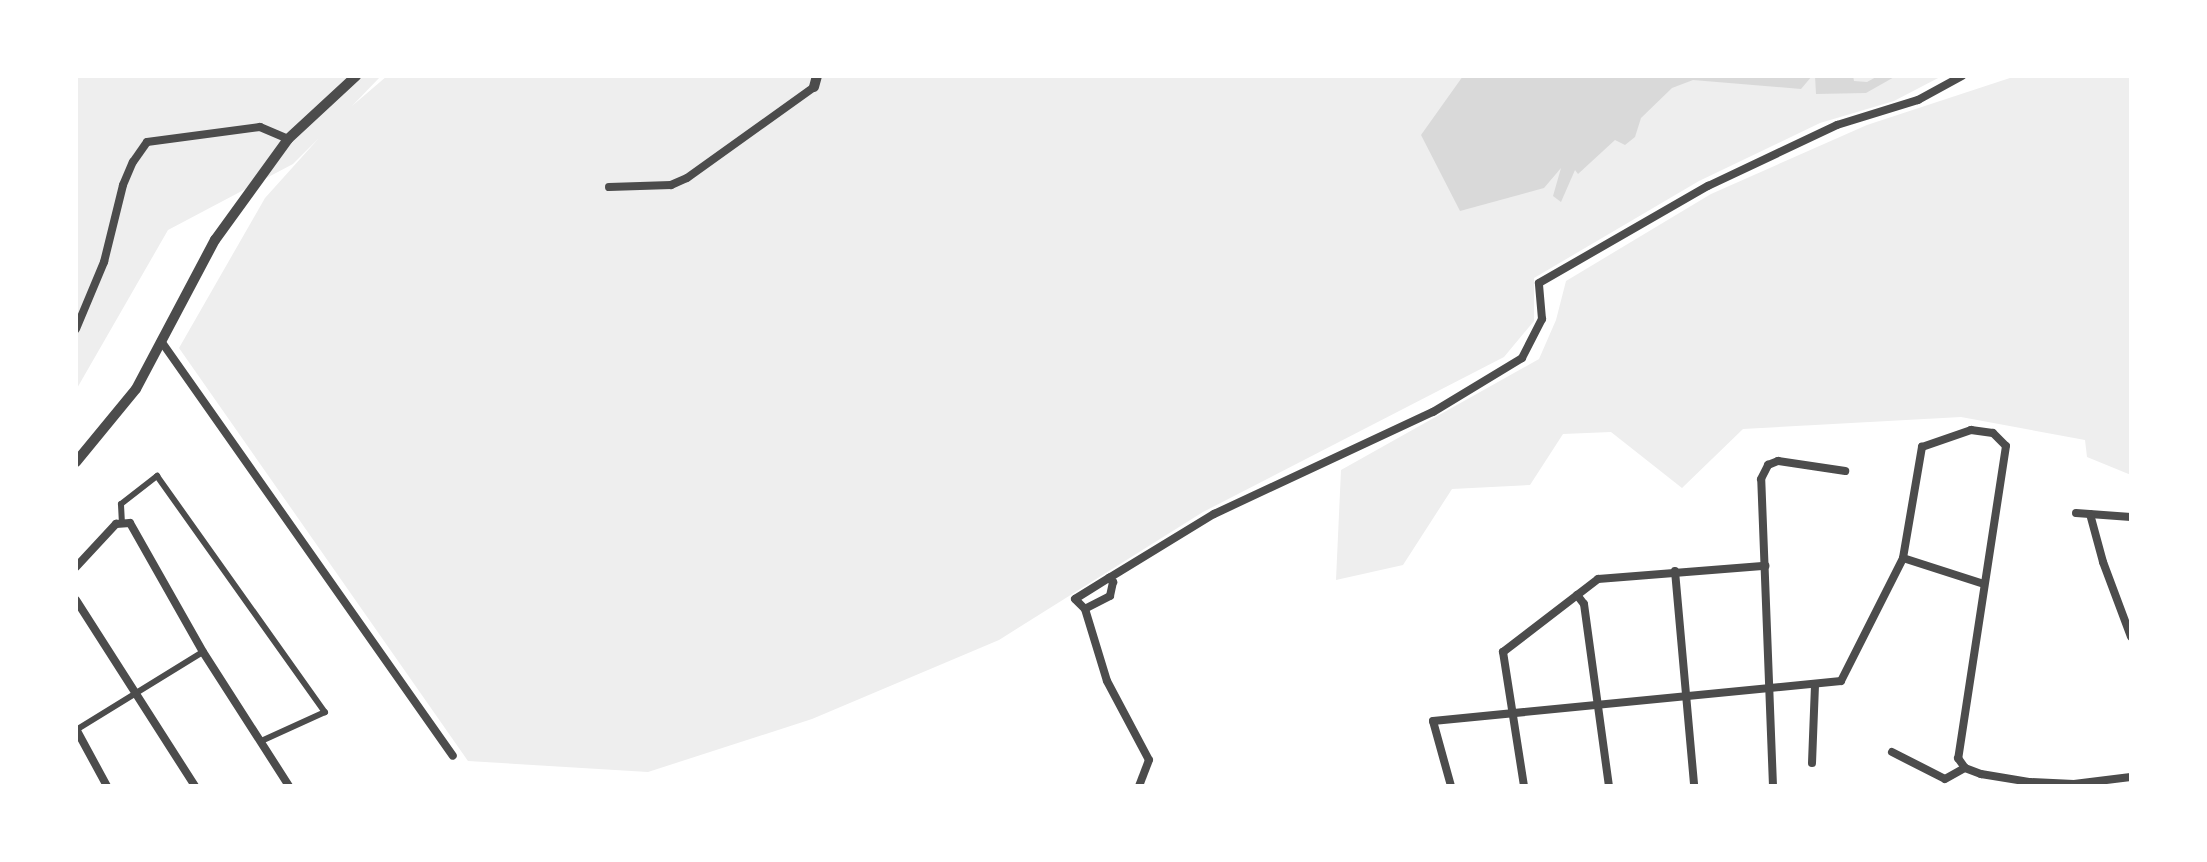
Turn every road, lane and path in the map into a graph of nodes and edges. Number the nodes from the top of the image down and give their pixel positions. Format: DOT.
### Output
graph roads {
  1 [pos="356,76"];
  2 [pos="1962,76"];
  3 [pos="816,82"];
  4 [pos="288,139"];
  5 [pos="609,187"];
  6 [pos="76,329"];
  7 [pos="161,341"];
  8 [pos="76,462"];
  9 [pos="1845,471"];
  10 [pos="2076,513"];
  11 [pos="2090,514"];
  12 [pos="2131,517"];
  13 [pos="122,524"];
  14 [pos="1903,558"];
  15 [pos="1765,566"];
  16 [pos="76,567"];
  17 [pos="1675,571"];
  18 [pos="1109,578"];
  19 [pos="1984,584"];
  20 [pos="1577,595"];
  21 [pos="76,600"];
  22 [pos="1085,609"];
  23 [pos="2131,637"];
  24 [pos="203,652"];
  25 [pos="1815,684"];
  26 [pos="1770,688"];
  27 [pos="139,693"];
  28 [pos="1686,696"];
  29 [pos="1598,705"];
  30 [pos="1511,713"];
  31 [pos="76,730"];
  32 [pos="261,741"];
  33 [pos="1892,752"];
  34 [pos="453,756"];
  35 [pos="1812,763"];
  36 [pos="1965,768"];
  37 [pos="2131,777"];
  38 [pos="107,786"];
  39 [pos="195,786"];
  40 [pos="289,786"];
  41 [pos="1139,786"];
  42 [pos="1451,786"];
  43 [pos="1524,786"];
  44 [pos="1609,786"];
  45 [pos="1694,786"];
  46 [pos="1773,786"];
  1 -- 4 [label="street"];
  2 -- 18 [label="street"];
  3 -- 5 [label="street"];
  4 -- 6 [label="street"];
  4 -- 7 [label="street"];
  7 -- 8 [label="street"];
  7 -- 34 [label="street"];
  9 -- 15 [label="street"];
  10 -- 11 [label="street"];
  11 -- 12 [label="street"];
  11 -- 23 [label="street"];
  13 -- 16 [label="street"];
  13 -- 24 [label="street"];
  13 -- 32 [label="street"];
  14 -- 19 [label="street"];
  14 -- 19 [label="street"];
  14 -- 25 [label="street"];
  15 -- 17 [label="street"];
  15 -- 26 [label="street"];
  17 -- 20 [label="street"];
  17 -- 28 [label="street"];
  18 -- 22 [label="street"];
  18 -- 22 [label="street"];
  19 -- 36 [label="street"];
  20 -- 29 [label="street"];
  20 -- 30 [label="street"];
  21 -- 27 [label="street"];
  22 -- 41 [label="street"];
  24 -- 27 [label="street"];
  24 -- 32 [label="street"];
  25 -- 26 [label="street"];
  25 -- 35 [label="street"];
  26 -- 28 [label="street"];
  26 -- 46 [label="street"];
  27 -- 31 [label="street"];
  27 -- 39 [label="street"];
  28 -- 29 [label="street"];
  28 -- 45 [label="street"];
  29 -- 30 [label="street"];
  29 -- 44 [label="street"];
  30 -- 42 [label="street"];
  30 -- 43 [label="street"];
  31 -- 38 [label="street"];
  32 -- 40 [label="street"];
  33 -- 36 [label="street"];
  36 -- 37 [label="street"];
}
